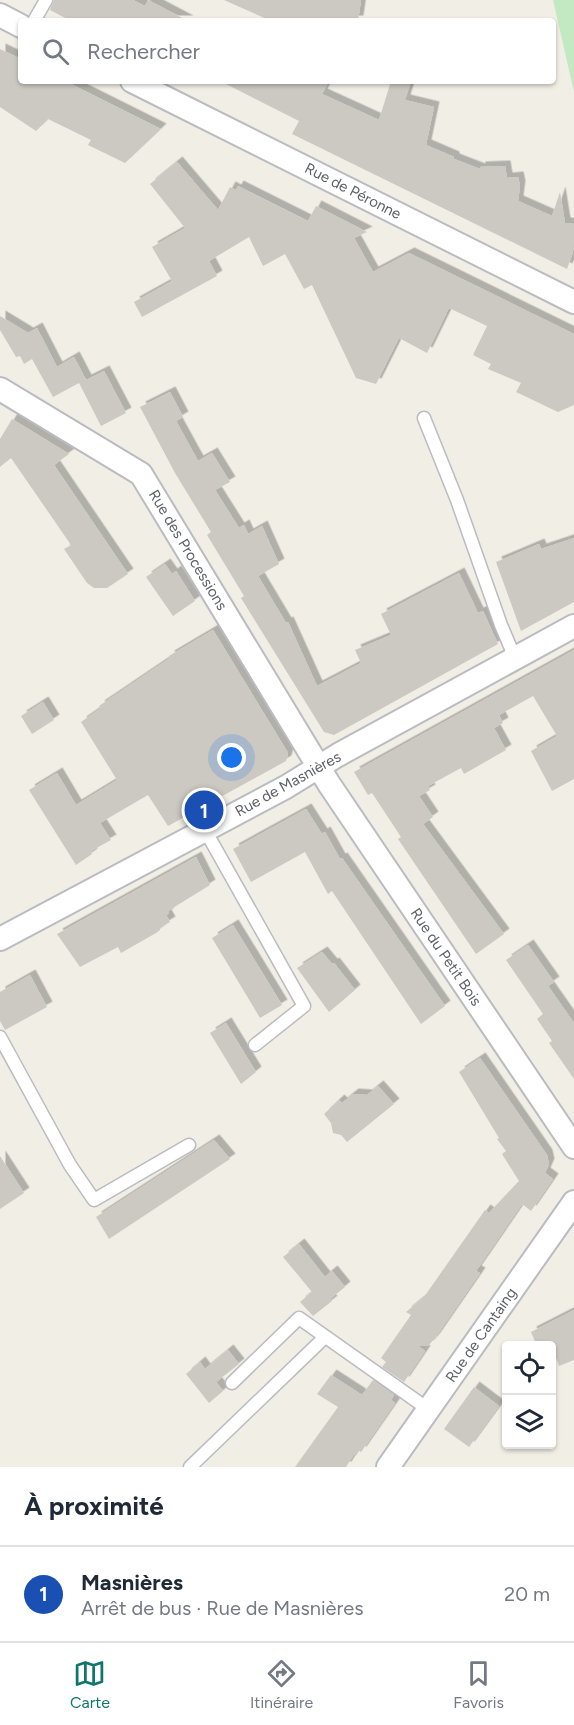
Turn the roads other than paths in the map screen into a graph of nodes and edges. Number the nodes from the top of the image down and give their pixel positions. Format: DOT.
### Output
graph roads {
  1 [pos="46,0"];
  2 [pos="0,15"];
  3 [pos="36,18"];
  4 [pos="18,24"];
  5 [pos="138,84"];
  6 [pos="574,302"];
  7 [pos="0,389"];
  8 [pos="424,418"];
  9 [pos="574,626"];
  10 [pos="515,658"];
  11 [pos="320,767"];
  12 [pos="204,830"];
  13 [pos="0,939"];
  14 [pos="0,1038"];
  15 [pos="255,1046"];
  16 [pos="189,1145"];
  17 [pos="574,1147"];
  18 [pos="574,1202"];
  19 [pos="325,1337"];
  20 [pos="232,1383"];
  21 [pos="428,1409"];
  22 [pos="190,1467"];
  23 [pos="388,1467"];
  1 -- 3 [label="lane"];
  2 -- 4 [label="street"];
  5 -- 6 [label="street, Rue de Péronne"];
  7 -- 11 [label="street, Rue des Processions"];
  8 -- 10 [label="lane"];
  9 -- 10 [label="street, Rue de Masnières"];
  10 -- 11 [label="street, Rue de Masnières"];
  11 -- 12 [label="street, Rue de Masnières"];
  11 -- 17 [label="street, Rue du Petit Bois"];
  12 -- 13 [label="street, Rue de Masnières"];
  12 -- 15 [label="lane"];
  14 -- 16 [label="lane"];
  18 -- 21 [label="street, Rue de Cantaing"];
  19 -- 20 [label="lane"];
  19 -- 21 [label="lane"];
  19 -- 22 [label="lane"];
  21 -- 23 [label="street, Rue de Cantaing"];
}
